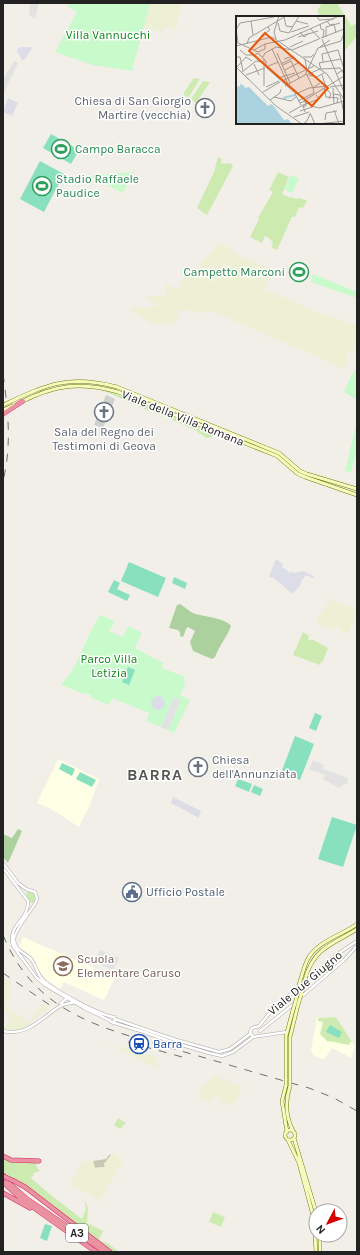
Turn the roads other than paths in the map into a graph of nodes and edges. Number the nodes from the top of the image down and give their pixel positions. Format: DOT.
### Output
graph roads {
  1 [pos="23,400"];
  2 [pos="3,405"];
  3 [pos="3,410"];
  4 [pos="3,414"];
  5 [pos="314,478"];
  6 [pos="348,486"];
  7 [pos="357,489"];
  8 [pos="346,492"];
  9 [pos="357,495"];
  10 [pos="3,863"];
  11 [pos="3,868"];
  12 [pos="26,889"];
  13 [pos="24,896"];
  14 [pos="28,902"];
  15 [pos="36,904"];
  16 [pos="357,924"];
  17 [pos="357,929"];
  18 [pos="357,941"];
  19 [pos="357,946"];
  20 [pos="32,961"];
  21 [pos="27,965"];
  22 [pos="62,995"];
  23 [pos="67,998"];
  24 [pos="75,1002"];
  25 [pos="61,1004"];
  26 [pos="110,1018"];
  27 [pos="115,1019"];
  28 [pos="114,1022"];
  29 [pos="257,1027"];
  30 [pos="3,1032"];
  31 [pos="287,1032"];
  32 [pos="250,1034"];
  33 [pos="260,1034"];
  34 [pos="253,1037"];
  35 [pos="289,1084"];
  36 [pos="293,1131"];
  37 [pos="287,1132"];
  38 [pos="294,1138"];
  39 [pos="288,1140"];
  40 [pos="3,1156"];
  41 [pos="39,1161"];
  42 [pos="3,1176"];
  43 [pos="3,1182"];
  44 [pos="3,1193"];
  45 [pos="313,1203"];
  46 [pos="70,1234"];
  47 [pos="96,1252"];
  48 [pos="105,1252"];
  49 [pos="110,1252"];
  50 [pos="316,1252"];
  1 -- 3 [label="main road, Viale della Villa Romana, bridge"];
  1 -- 4 [label="highway, bridge"];
  1 -- 5 [label="main road, Viale della Villa Romana, bridge"];
  2 -- 5 [label="main road, Viale della Villa Romana, bridge"];
  5 -- 6 [label="main road, Viale della Villa Romana"];
  5 -- 8 [label="main road, Viale della Villa Romana"];
  6 -- 7 [label="main road, Viale della Villa Romana"];
  6 -- 8 [label="main road"];
  8 -- 9 [label="main road, Viale della Villa Romana"];
  10 -- 12 [label="street"];
  11 -- 13 [label="street"];
  12 -- 13 [label="street"];
  12 -- 15 [label="street"];
  13 -- 14 [label="street"];
  14 -- 15 [label="street"];
  14 -- 21 [label="street"];
  15 -- 20 [label="street"];
  16 -- 31 [label="main road, bridge"];
  17 -- 35 [label="main road, bridge"];
  18 -- 29 [label="street, Viale Due Giugno"];
  19 -- 33 [label="street, Viale Due Giugno"];
  20 -- 21 [label="street"];
  20 -- 23 [label="street"];
  21 -- 22 [label="street"];
  22 -- 23 [label="street"];
  22 -- 25 [label="street"];
  23 -- 24 [label="street"];
  23 -- 25 [label="street"];
  23 -- 26 [label="street"];
  24 -- 25 [label="street"];
  24 -- 26 [label="street"];
  25 -- 30 [label="street, bridge"];
  26 -- 27 [label="street, Viale Due Giugno"];
  26 -- 28 [label="street"];
  27 -- 28 [label="street"];
  27 -- 32 [label="street, Viale Due Giugno"];
  28 -- 34 [label="street"];
  29 -- 32 [label="street, Viale Due Giugno"];
  29 -- 33 [label="street"];
  31 -- 33 [label="street"];
  31 -- 35 [label="main road, bridge"];
  32 -- 34 [label="street"];
  33 -- 34 [label="street"];
  35 -- 36 [label="main road"];
  35 -- 37 [label="main road"];
  36 -- 37 [label="main road"];
  36 -- 38 [label="main road"];
  37 -- 39 [label="main road"];
  38 -- 39 [label="main road"];
  38 -- 45 [label="main road"];
  39 -- 50 [label="main road"];
  40 -- 41 [label="highway"];
  42 -- 48 [label="highway, A3"];
  42 -- 49 [label="highway, bridge"];
  43 -- 46 [label="highway, A3"];
  44 -- 46 [label="highway"];
  46 -- 47 [label="highway, A3"];
}
